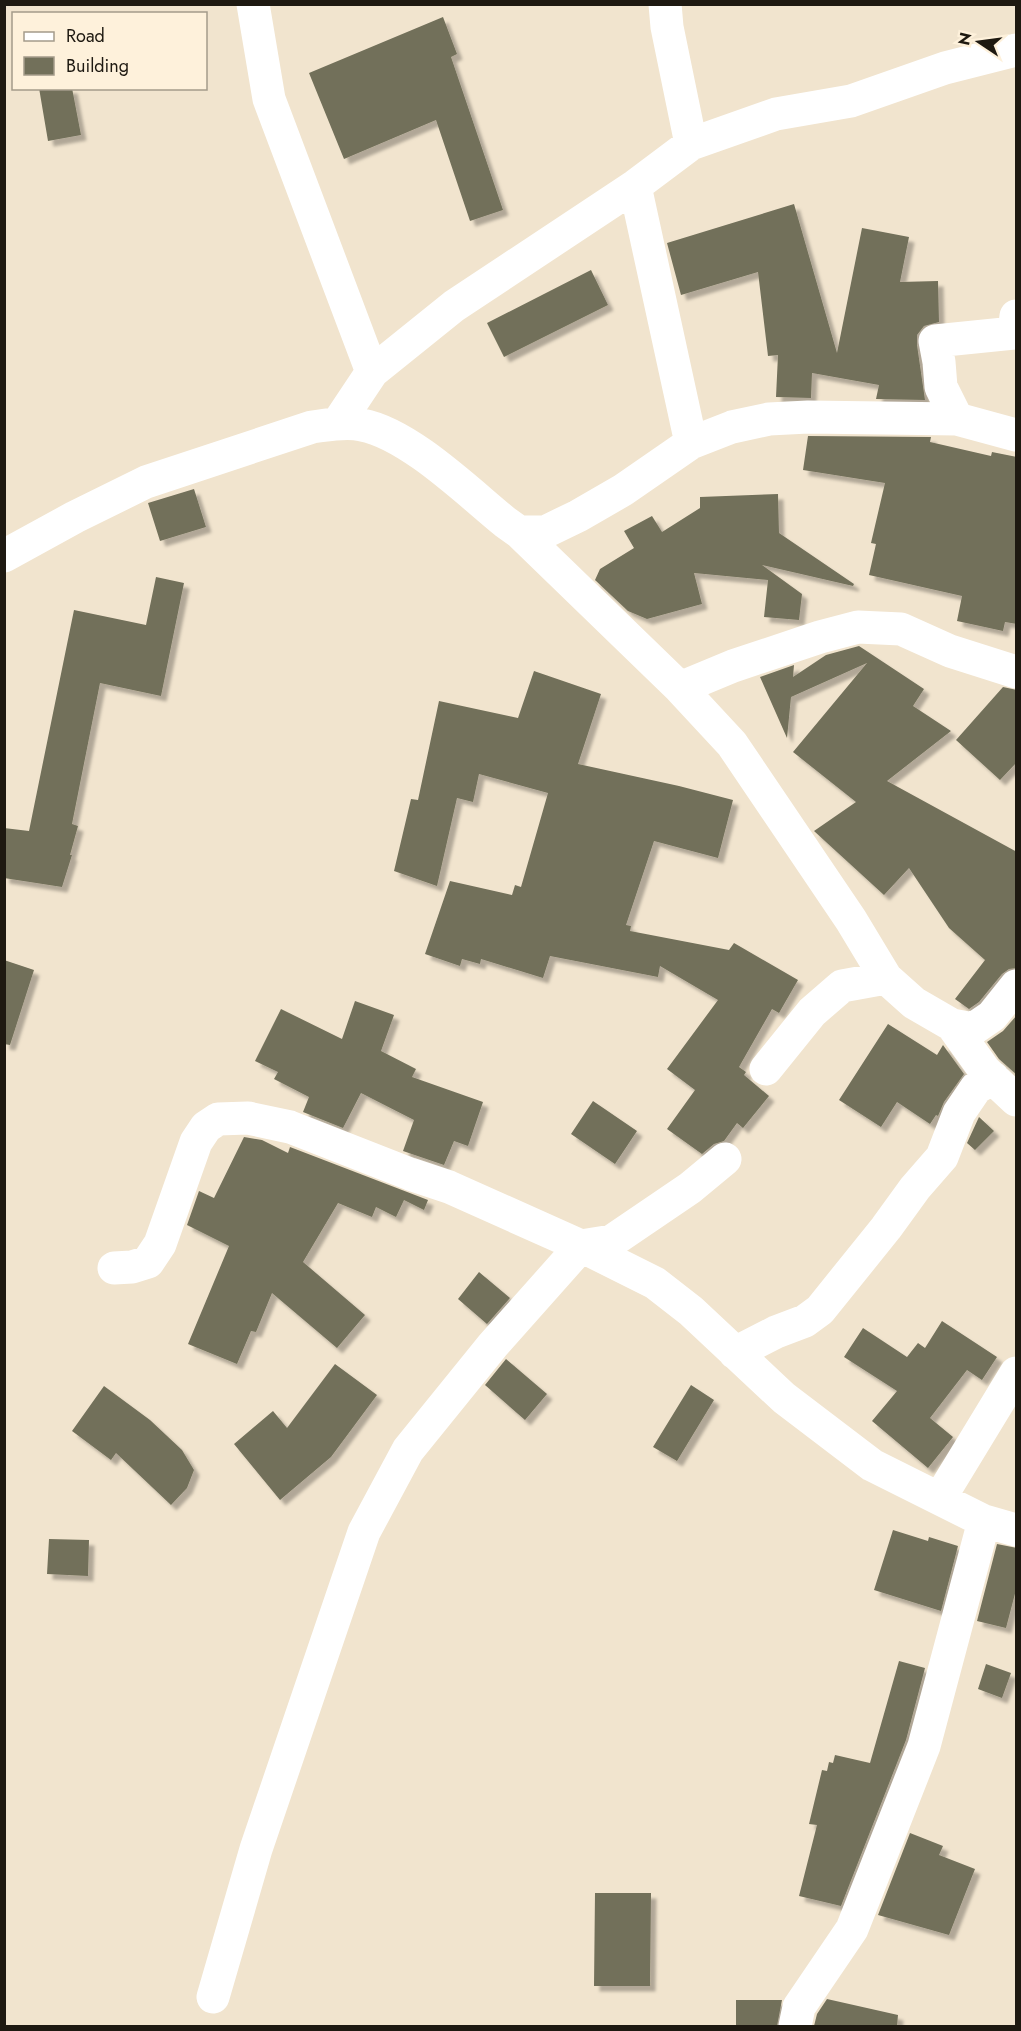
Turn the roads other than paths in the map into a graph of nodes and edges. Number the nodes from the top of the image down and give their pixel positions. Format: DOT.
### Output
graph roads {
  1 [pos="253,4"];
  2 [pos="665,4"];
  3 [pos="1017,50"];
  4 [pos="691,144"];
  5 [pos="635,186"];
  6 [pos="1017,316"];
  7 [pos="372,372"];
  8 [pos="957,420"];
  9 [pos="338,423"];
  10 [pos="1017,435"];
  11 [pos="691,443"];
  12 [pos="519,532"];
  13 [pos="4,556"];
  14 [pos="1017,672"];
  15 [pos="680,688"];
  16 [pos="886,978"];
  17 [pos="1017,986"];
  18 [pos="952,1025"];
  19 [pos="766,1069"];
  20 [pos="1005,1089"];
  21 [pos="725,1160"];
  22 [pos="581,1246"];
  23 [pos="114,1268"];
  24 [pos="735,1353"];
  25 [pos="1017,1373"];
  26 [pos="940,1498"];
  27 [pos="984,1521"];
  28 [pos="1017,1530"];
  29 [pos="213,1997"];
  30 [pos="795,2026"];
  1 -- 7 [label="street"];
  2 -- 4 [label="street"];
  3 -- 4 [label="street"];
  4 -- 5 [label="street"];
  5 -- 7 [label="street"];
  5 -- 11 [label="street"];
  6 -- 8 [label="street"];
  7 -- 9 [label="street"];
  8 -- 10 [label="street"];
  8 -- 11 [label="street"];
  9 -- 12 [label="street"];
  9 -- 13 [label="street"];
  11 -- 12 [label="street"];
  12 -- 15 [label="street"];
  14 -- 15 [label="street"];
  15 -- 16 [label="street"];
  16 -- 18 [label="street"];
  16 -- 19 [label="street"];
  17 -- 18 [label="street"];
  18 -- 20 [label="street"];
  20 -- 24 [label="street"];
  21 -- 22 [label="street"];
  22 -- 23 [label="street"];
  22 -- 24 [label="street"];
  22 -- 29 [label="street"];
  24 -- 26 [label="street"];
  25 -- 26 [label="street"];
  26 -- 27 [label="street"];
  27 -- 28 [label="street"];
  27 -- 30 [label="street"];
}
